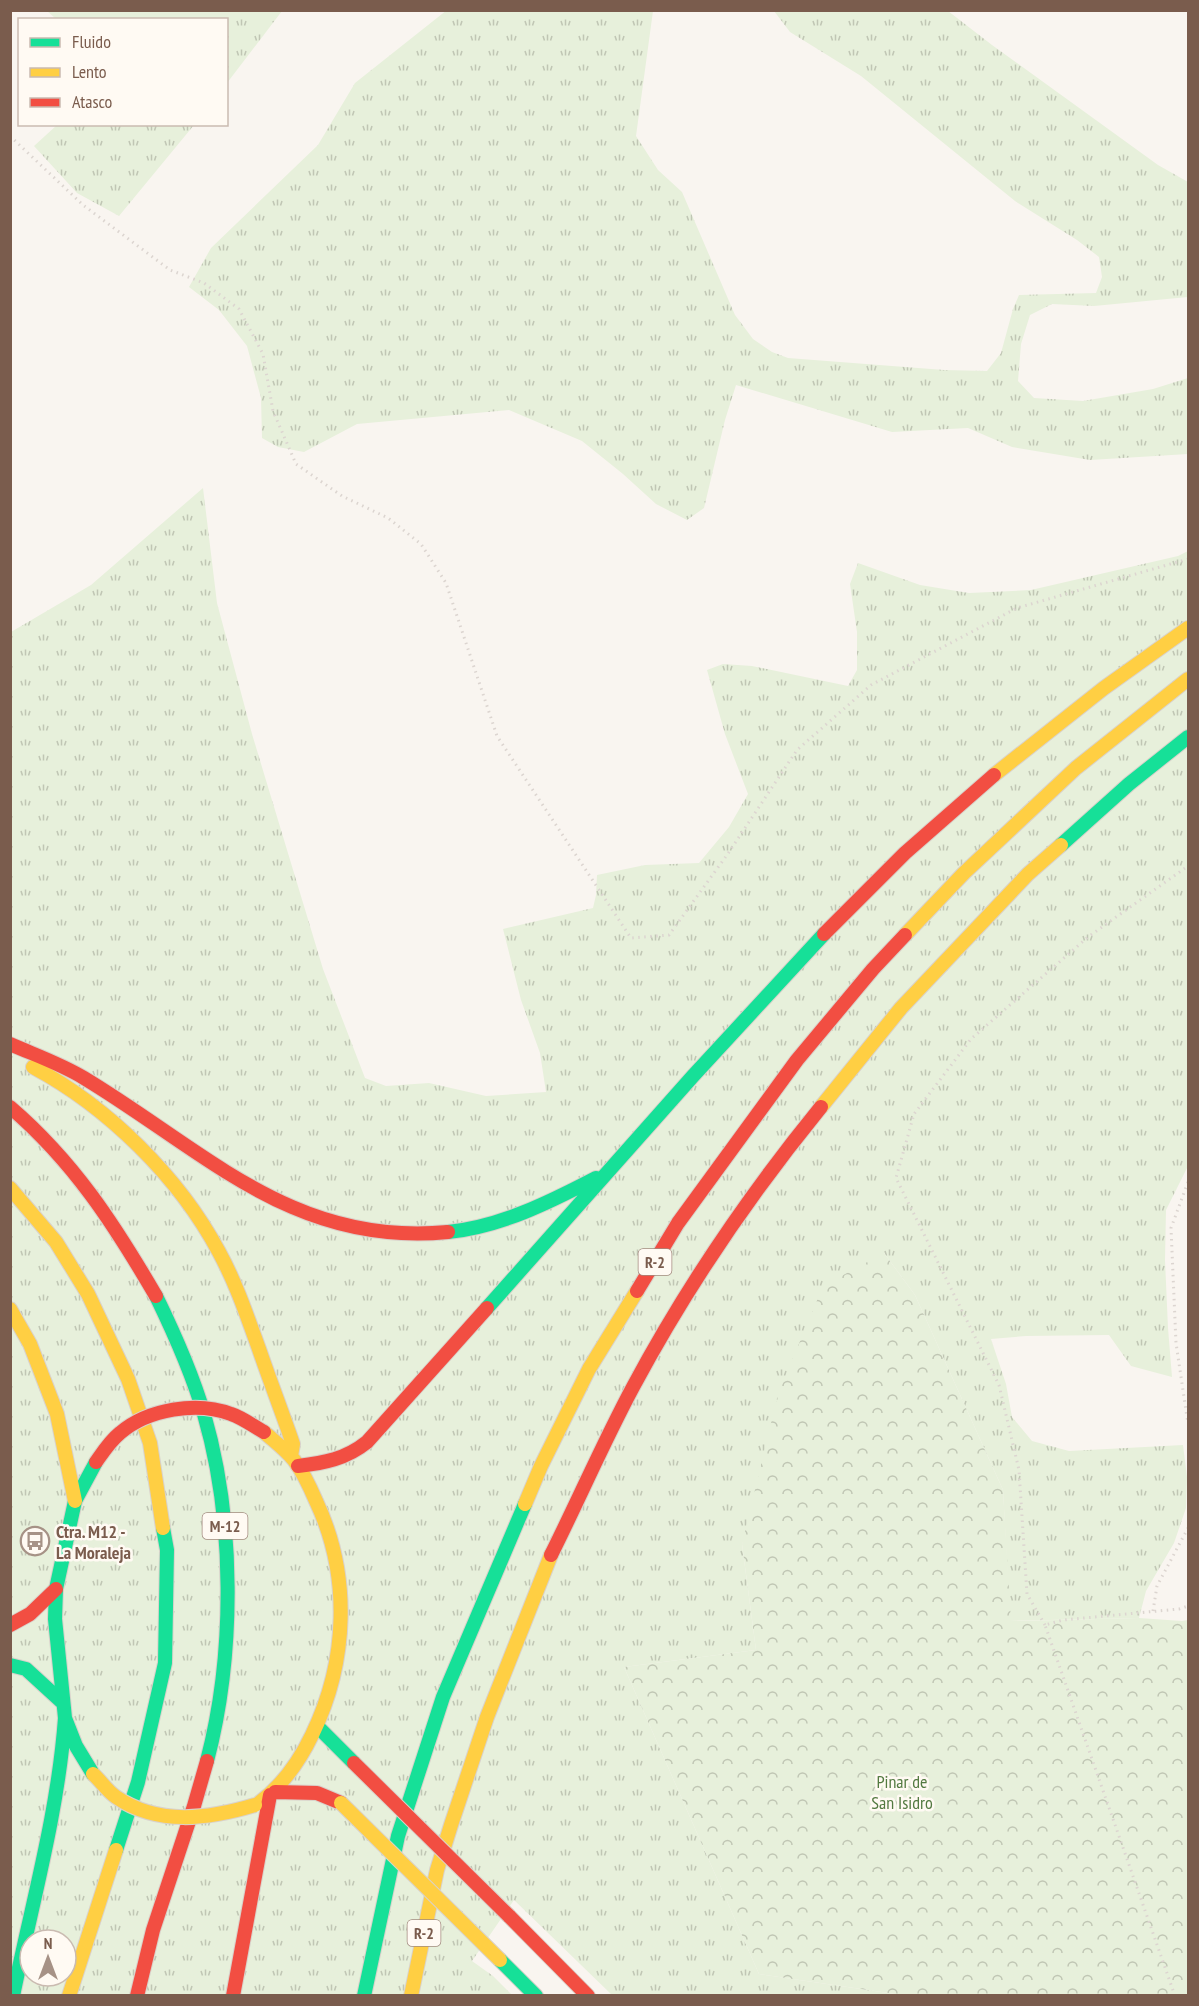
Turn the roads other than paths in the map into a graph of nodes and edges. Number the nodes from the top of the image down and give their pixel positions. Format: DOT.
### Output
graph roads {
  1 [pos="1188,628"];
  2 [pos="1188,680"];
  3 [pos="1188,737"];
  4 [pos="10,1044"];
  5 [pos="10,1056"];
  6 [pos="10,1107"];
  7 [pos="608,1171"];
  8 [pos="10,1188"];
  9 [pos="10,1310"];
  10 [pos="294,1461"];
  11 [pos="75,1501"];
  12 [pos="56,1589"];
  13 [pos="10,1625"];
  14 [pos="10,1665"];
  15 [pos="62,1702"];
  16 [pos="65,1718"];
  17 [pos="318,1727"];
  18 [pos="272,1794"];
  19 [pos="437,1870"];
  20 [pos="13,1995"];
  21 [pos="69,1995"];
  22 [pos="136,1995"];
  23 [pos="233,1995"];
  24 [pos="364,1995"];
  25 [pos="411,1995"];
  26 [pos="419,1995"];
  27 [pos="536,1995"];
  28 [pos="588,1995"];
  1 -- 7 [label="main road"];
  2 -- 24 [label="main road, R-2"];
  3 -- 19 [label="main road, R-2"];
  4 -- 7 [label="main road"];
  5 -- 10 [label="main road"];
  6 -- 22 [label="main road, M-12"];
  7 -- 10 [label="main road"];
  8 -- 21 [label="main road"];
  9 -- 11 [label="main road"];
  10 -- 11 [label="main road, bridge"];
  10 -- 17 [label="main road"];
  11 -- 12 [label="main road"];
  12 -- 13 [label="main road"];
  12 -- 15 [label="main road"];
  14 -- 15 [label="main road"];
  15 -- 16 [label="main road"];
  16 -- 18 [label="main road, bridge"];
  16 -- 20 [label="main road"];
  17 -- 18 [label="main road"];
  17 -- 28 [label="main road, bridge"];
  18 -- 23 [label="main road"];
  18 -- 27 [label="main road, bridge"];
  19 -- 25 [label="main road, R-2"];
  19 -- 26 [label="main road"];
}
